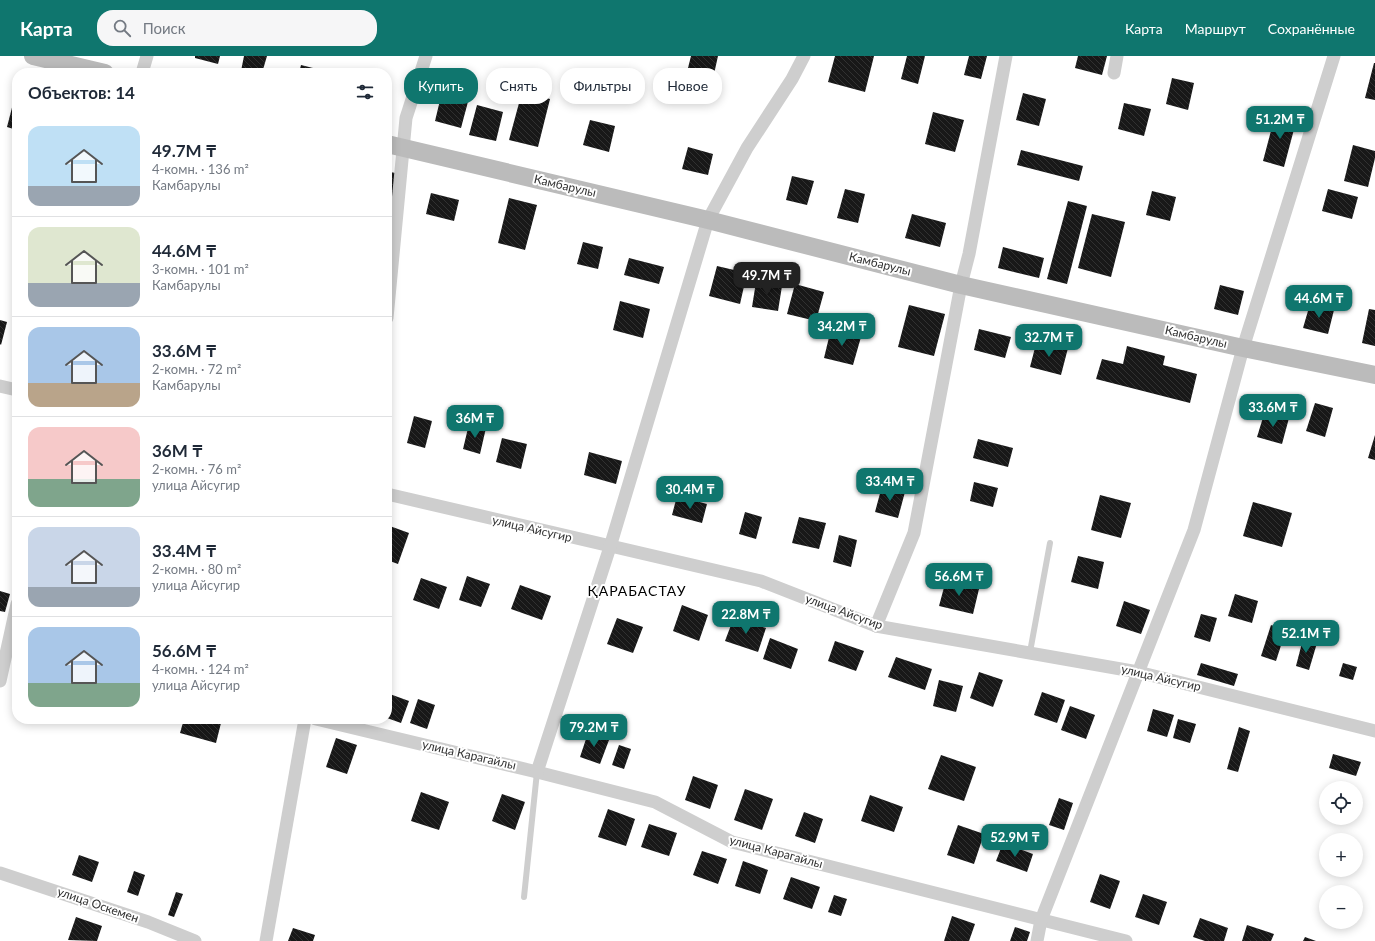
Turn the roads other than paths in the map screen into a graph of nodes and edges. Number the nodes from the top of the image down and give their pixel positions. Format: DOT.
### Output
graph roads {
  1 [pos="33,56"];
  2 [pos="147,56"];
  3 [pos="426,56"];
  4 [pos="804,56"];
  5 [pos="1006,56"];
  6 [pos="1117,56"];
  7 [pos="1334,56"];
  8 [pos="84,68"];
  9 [pos="143,68"];
  10 [pos="1114,74"];
  11 [pos="395,146"];
  12 [pos="392,210"];
  13 [pos="708,220"];
  14 [pos="961,285"];
  15 [pos="1243,348"];
  16 [pos="1375,375"];
  17 [pos="0,386"];
  18 [pos="12,389"];
  19 [pos="392,495"];
  20 [pos="1050,543"];
  21 [pos="610,547"];
  22 [pos="876,626"];
  23 [pos="12,630"];
  24 [pos="1030,652"];
  25 [pos="7,657"];
  26 [pos="1138,672"];
  27 [pos="0,681"];
  28 [pos="304,724"];
  29 [pos="337,724"];
  30 [pos="1375,731"];
  31 [pos="537,772"];
  32 [pos="0,873"];
  33 [pos="524,897"];
  34 [pos="1041,920"];
  35 [pos="195,941"];
  36 [pos="266,941"];
  37 [pos="1037,941"];
  38 [pos="1126,941"];
  1 -- 8 [label="street"];
  2 -- 9 [label="street"];
  3 -- 11 [label="street"];
  4 -- 13 [label="street"];
  5 -- 14 [label="street"];
  6 -- 10 [label="street"];
  7 -- 15 [label="street"];
  11 -- 12 [label="street"];
  11 -- 13 [label="street, Камбарулы"];
  13 -- 14 [label="street, Камбарулы"];
  13 -- 21 [label="street"];
  14 -- 15 [label="street, Камбарулы"];
  14 -- 22 [label="street"];
  15 -- 16 [label="street, Камбарулы"];
  15 -- 26 [label="street"];
  17 -- 18 [label="street"];
  19 -- 21 [label="street, улица Айсугир"];
  20 -- 24 [label="lane"];
  21 -- 22 [label="street, улица Айсугир"];
  21 -- 31 [label="street"];
  22 -- 24 [label="street, улица Айсугир"];
  23 -- 25 [label="street"];
  24 -- 26 [label="street, улица Айсугир"];
  25 -- 27 [label="street"];
  26 -- 30 [label="street, улица Айсугир"];
  26 -- 34 [label="street"];
  28 -- 36 [label="street"];
  29 -- 31 [label="street, улица Карагайлы"];
  31 -- 33 [label="lane"];
  31 -- 34 [label="street, улица Карагайлы"];
  32 -- 35 [label="street, улица Оскемен"];
  34 -- 37 [label="street"];
  34 -- 38 [label="street, улица Карагайлы"];
}
